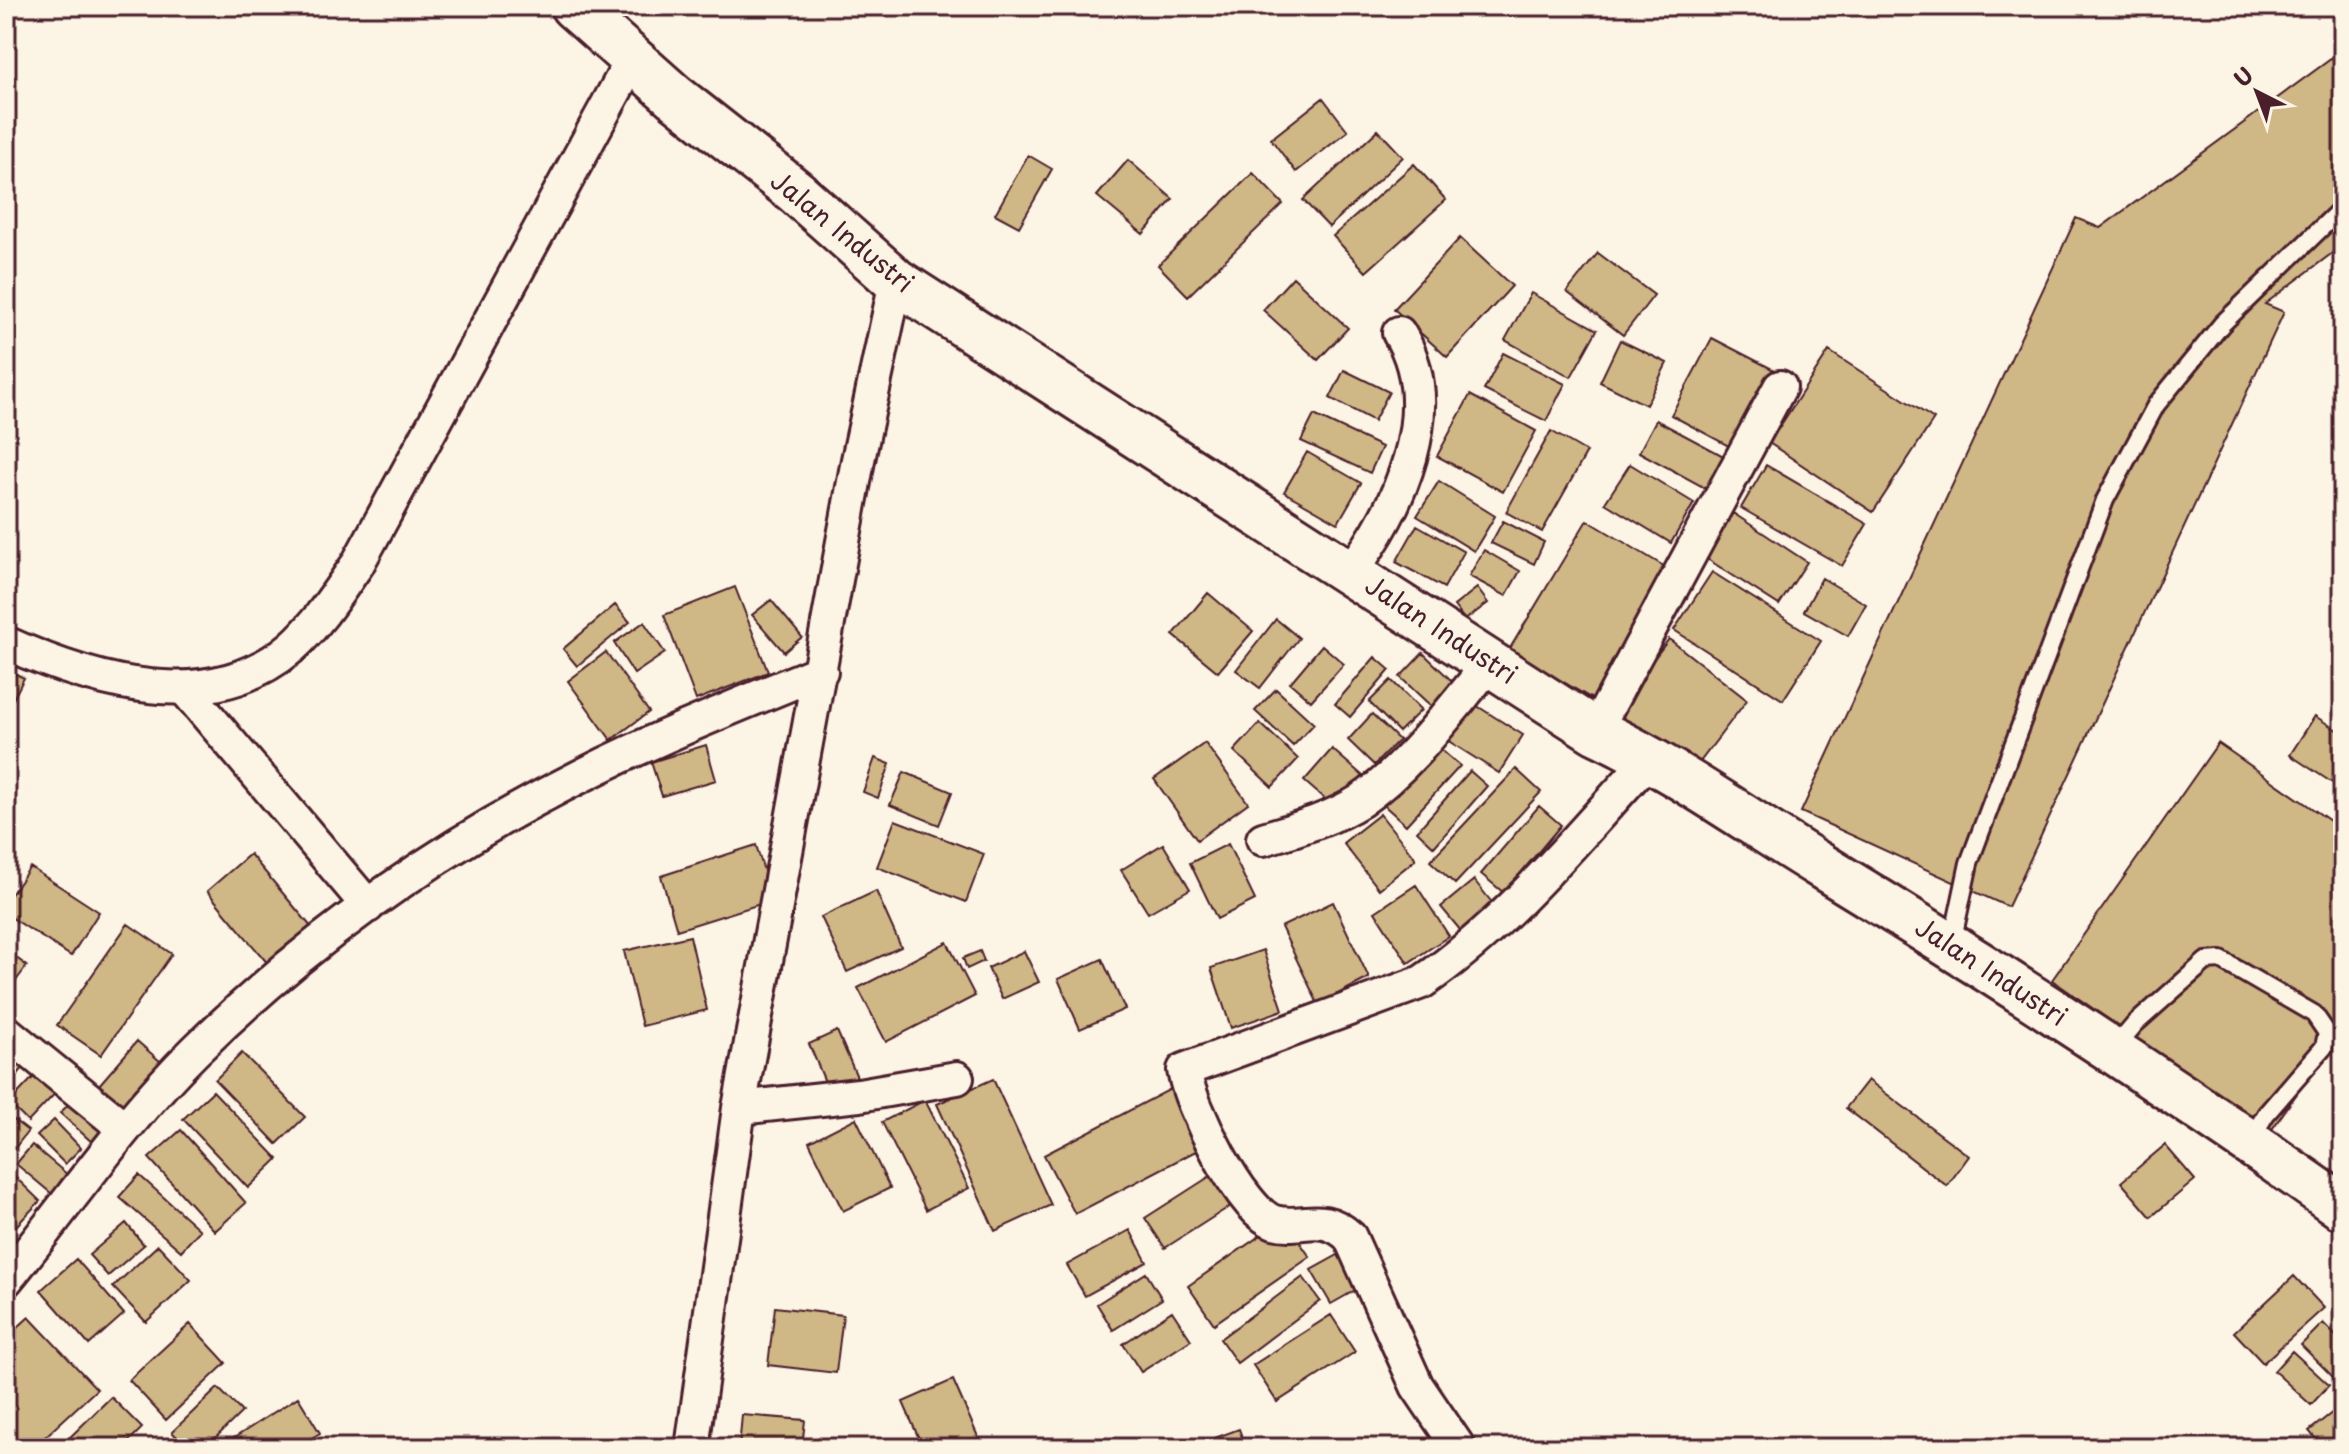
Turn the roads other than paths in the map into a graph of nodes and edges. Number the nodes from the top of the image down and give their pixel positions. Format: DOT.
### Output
graph roads {
  1 [pos="573,6"];
  2 [pos="633,58"];
  3 [pos="2343,207"];
  4 [pos="896,281"];
  5 [pos="1399,333"];
  6 [pos="1780,387"];
  7 [pos="1351,571"];
  8 [pos="6,643"];
  9 [pos="1491,662"];
  10 [pos="821,671"];
  11 [pos="185,689"];
  12 [pos="1595,731"];
  13 [pos="1651,757"];
  14 [pos="1263,839"];
  15 [pos="368,906"];
  16 [pos="1951,945"];
  17 [pos="6,1032"];
  18 [pos="2112,1052"];
  19 [pos="957,1078"];
  20 [pos="739,1108"];
  21 [pos="124,1128"];
  22 [pos="2249,1141"];
  23 [pos="2343,1208"];
  24 [pos="6,1280"];
  25 [pos="692,1448"];
  26 [pos="1459,1448"];
  1 -- 2 [label="main road, Jalan Industri"];
  2 -- 4 [label="main road, Jalan Industri"];
  2 -- 11 [label="street"];
  3 -- 16 [label="lane"];
  4 -- 7 [label="main road, Jalan Industri"];
  4 -- 10 [label="street"];
  5 -- 7 [label="street"];
  6 -- 12 [label="street"];
  7 -- 9 [label="main road, Jalan Industri"];
  8 -- 11 [label="street"];
  9 -- 12 [label="main road, Jalan Industri"];
  9 -- 14 [label="street"];
  10 -- 15 [label="street"];
  10 -- 20 [label="street"];
  11 -- 15 [label="street"];
  12 -- 13 [label="main road, Jalan Industri"];
  13 -- 16 [label="main road, Jalan Industri"];
  13 -- 26 [label="street"];
  15 -- 21 [label="street"];
  16 -- 18 [label="main road, Jalan Industri"];
  17 -- 21 [label="street"];
  18 -- 22 [label="main road, Jalan Industri"];
  18 -- 22 [label="lane"];
  19 -- 20 [label="street"];
  20 -- 25 [label="street"];
  21 -- 24 [label="street"];
  22 -- 23 [label="main road, Jalan Industri"];
}
